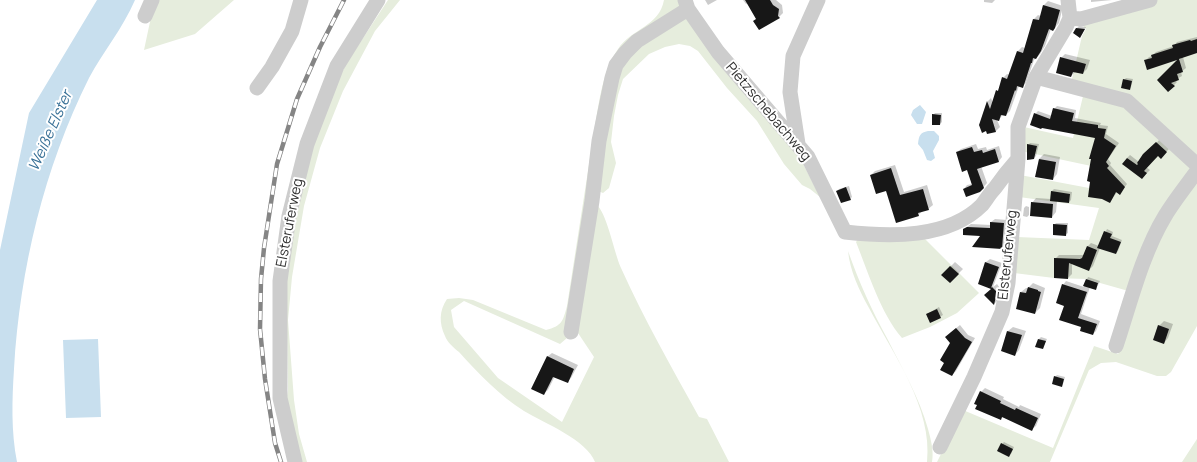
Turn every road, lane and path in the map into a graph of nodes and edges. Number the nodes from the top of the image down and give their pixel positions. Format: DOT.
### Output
graph roads {
  1 [pos="152,0"];
  2 [pos="301,0"];
  3 [pos="378,0"];
  4 [pos="818,0"];
  5 [pos="1068,0"];
  6 [pos="1150,0"];
  7 [pos="687,4"];
  8 [pos="145,16"];
  9 [pos="1070,18"];
  10 [pos="1036,77"];
  11 [pos="258,88"];
  12 [pos="798,145"];
  13 [pos="1018,159"];
  14 [pos="1197,165"];
  15 [pos="1197,171"];
  16 [pos="571,332"];
  17 [pos="1116,346"];
  18 [pos="940,447"];
  19 [pos="295,462"];
  1 -- 8 [label="street"];
  2 -- 11 [label="street"];
  3 -- 19 [label="street, Elsteruferweg"];
  4 -- 12 [label="street"];
  5 -- 9 [label="street"];
  6 -- 9 [label="street"];
  7 -- 12 [label="street, Pietzschebachweg"];
  7 -- 16 [label="street, Pietzschebachweg"];
  9 -- 10 [label="street, Elsteruferweg"];
  10 -- 13 [label="street, Elsteruferweg"];
  10 -- 14 [label="street"];
  12 -- 13 [label="street, Pietzschebachweg"];
  13 -- 18 [label="street, Elsteruferweg"];
  15 -- 17 [label="street"];
}
